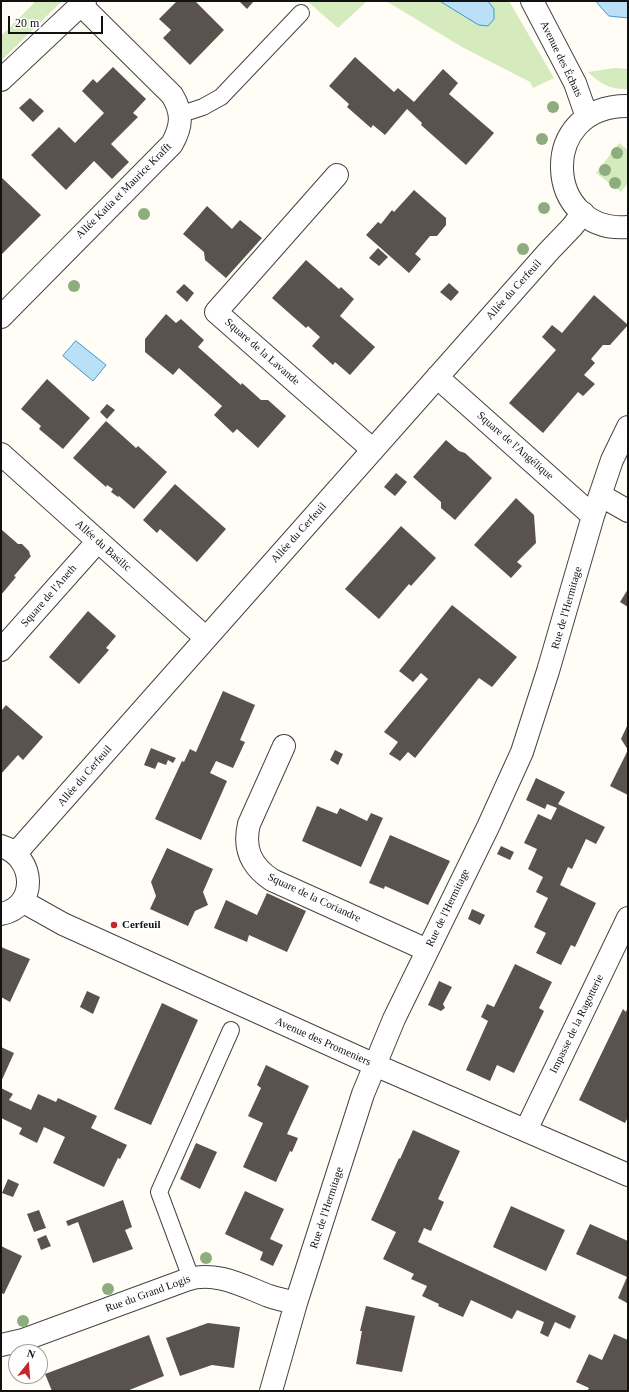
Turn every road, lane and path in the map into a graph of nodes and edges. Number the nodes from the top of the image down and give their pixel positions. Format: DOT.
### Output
graph roads {
  1 [pos="532,1"];
  2 [pos="83,3"];
  3 [pos="300,13"];
  4 [pos="1,80"];
  5 [pos="628,106"];
  6 [pos="180,113"];
  7 [pos="586,117"];
  8 [pos="337,175"];
  9 [pos="583,213"];
  10 [pos="628,228"];
  11 [pos="1,317"];
  12 [pos="437,377"];
  13 [pos="628,427"];
  14 [pos="373,450"];
  15 [pos="1,454"];
  16 [pos="600,495"];
  17 [pos="628,511"];
  18 [pos="593,516"];
  19 [pos="98,541"];
  20 [pos="206,638"];
  21 [pos="1,650"];
  22 [pos="284,746"];
  23 [pos="9,850"];
  24 [pos="22,901"];
  25 [pos="1,914"];
  26 [pos="628,918"];
  27 [pos="427,950"];
  28 [pos="231,1030"];
  29 [pos="375,1065"];
  30 [pos="526,1130"];
  31 [pos="628,1175"];
  32 [pos="191,1278"];
  33 [pos="296,1303"];
  34 [pos="1,1345"];
  35 [pos="271,1391"];
  1 -- 7 [label="street, Avenue des Échats"];
  2 -- 4 [label="street"];
  2 -- 6 [label="street"];
  3 -- 6 [label="lane"];
  5 -- 7 [label="street"];
  6 -- 11 [label="street, Allée Katia et Maurice Krafft"];
  7 -- 9 [label="street"];
  8 -- 14 [label="street, Square de la Lavande"];
  9 -- 10 [label="street"];
  9 -- 12 [label="street, Allée du Cerfeuil"];
  12 -- 14 [label="street, Allée du Cerfeuil"];
  12 -- 18 [label="street, Square de l'Angélique"];
  13 -- 16 [label="street, Rue de l'Hermitage"];
  14 -- 20 [label="street, Allée du Cerfeuil"];
  15 -- 19 [label="street, Allée du Basilic"];
  16 -- 17 [label="street"];
  16 -- 18 [label="street, Rue de l'Hermitage"];
  18 -- 27 [label="street, Rue de l'Hermitage"];
  19 -- 20 [label="street, Allée du Basilic"];
  19 -- 21 [label="street, Square de l'Aneth"];
  20 -- 23 [label="street, Allée du Cerfeuil"];
  22 -- 27 [label="street, Square de la Coriandre"];
  23 -- 24 [label="street"];
  24 -- 25 [label="street"];
  24 -- 29 [label="street, Avenue des Promeniers"];
  26 -- 30 [label="street, Impasse de la Ragotterie"];
  27 -- 29 [label="street, Rue de l'Hermitage"];
  28 -- 32 [label="lane"];
  29 -- 30 [label="street, Avenue des Promeniers"];
  29 -- 33 [label="street, Rue de l'Hermitage"];
  30 -- 31 [label="street, Avenue des Promeniers"];
  32 -- 33 [label="street, Rue du Grand Logis"];
  32 -- 34 [label="street, Rue du Grand Logis"];
  33 -- 35 [label="street, Rue de l'Hermitage"];
}
